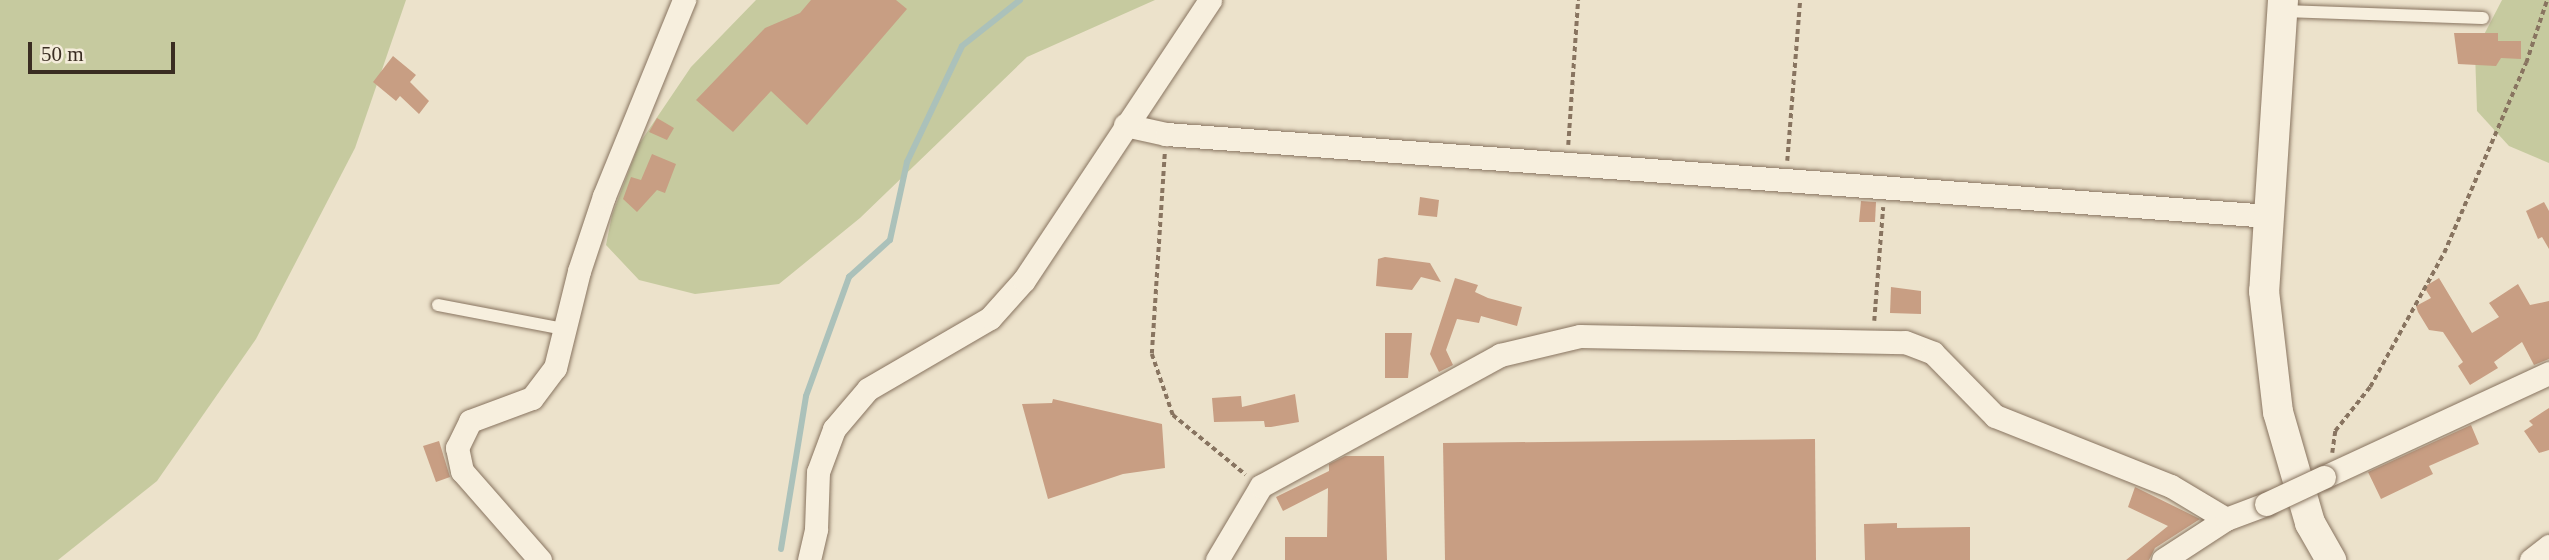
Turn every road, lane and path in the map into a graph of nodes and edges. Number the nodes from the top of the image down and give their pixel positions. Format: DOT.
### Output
graph roads {
  1 [pos="684,0"];
  2 [pos="1210,0"];
  3 [pos="1578,0"];
  4 [pos="1800,0"];
  5 [pos="2547,0"];
  6 [pos="2283,5"];
  7 [pos="2483,18"];
  8 [pos="1125,125"];
  9 [pos="1166,134"];
  10 [pos="1566,164"];
  11 [pos="1785,180"];
  12 [pos="1885,187"];
  13 [pos="2269,216"];
  14 [pos="438,305"];
  15 [pos="564,329"];
  16 [pos="1872,340"];
  17 [pos="2549,373"];
  18 [pos="2331,473"];
  19 [pos="1261,486"];
  20 [pos="2226,519"];
  21 [pos="2549,546"];
  22 [pos="540,560"];
  23 [pos="809,560"];
  24 [pos="1217,560"];
  25 [pos="2163,560"];
  26 [pos="2331,560"];
  27 [pos="2531,560"];
  1 -- 15 [label="street"];
  2 -- 8 [label="street"];
  3 -- 10 [label="path"];
  4 -- 11 [label="path"];
  5 -- 18 [label="path"];
  6 -- 7 [label="lane"];
  6 -- 13 [label="street"];
  8 -- 9 [label="street"];
  8 -- 23 [label="street"];
  9 -- 10 [label="street"];
  9 -- 19 [label="path"];
  10 -- 11 [label="street"];
  11 -- 12 [label="street"];
  12 -- 13 [label="street"];
  12 -- 16 [label="path"];
  13 -- 26 [label="street"];
  14 -- 15 [label="lane"];
  15 -- 22 [label="street"];
  16 -- 19 [label="street"];
  16 -- 20 [label="street"];
  17 -- 18 [label="street"];
  18 -- 20 [label="street, bridge"];
  19 -- 24 [label="street"];
  20 -- 25 [label="street"];
  21 -- 27 [label="street"];
}
